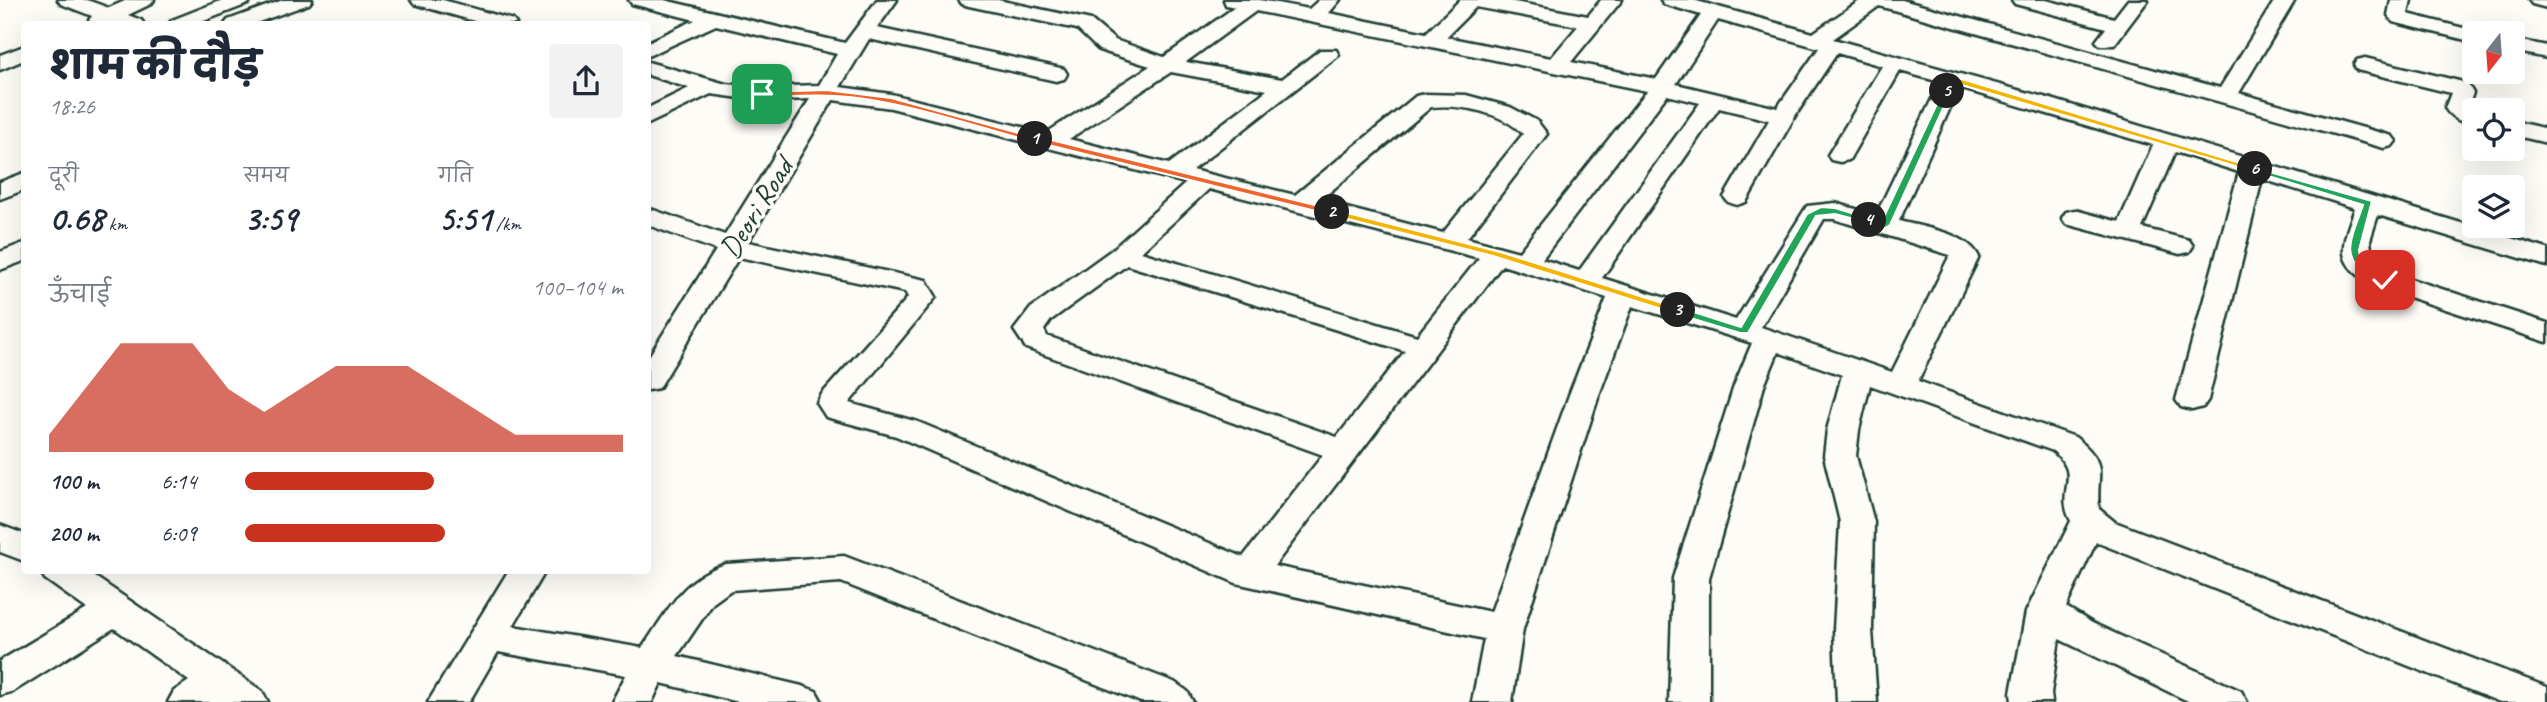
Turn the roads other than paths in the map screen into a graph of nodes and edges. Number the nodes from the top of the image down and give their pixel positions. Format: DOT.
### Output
graph roads {
  1 [pos="68,0"];
  2 [pos="144,0"];
  3 [pos="241,0"];
  4 [pos="302,0"];
  5 [pos="421,0"];
  6 [pos="639,0"];
  7 [pos="887,0"];
  8 [pos="969,0"];
  9 [pos="1230,0"];
  10 [pos="1330,0"];
  11 [pos="1472,0"];
  12 [pos="1612,0"];
  13 [pos="1671,0"];
  14 [pos="1874,0"];
  15 [pos="1880,0"];
  16 [pos="2022,0"];
  17 [pos="2138,0"];
  18 [pos="2285,0"];
  19 [pos="2401,0"];
  20 [pos="2539,0"];
  21 [pos="2547,2"];
  22 [pos="1252,5"];
  23 [pos="1705,6"];
  24 [pos="708,11"];
  25 [pos="109,16"];
  26 [pos="1314,16"];
  27 [pos="96,21"];
  28 [pos="125,21"];
  29 [pos="186,21"];
  30 [pos="243,21"];
  31 [pos="477,21"];
  32 [pos="1593,23"];
  33 [pos="2119,25"];
  34 [pos="2462,33"];
  35 [pos="857,41"];
  36 [pos="1430,41"];
  37 [pos="1824,43"];
  38 [pos="2525,47"];
  39 [pos="651,48"];
  40 [pos="2547,52"];
  41 [pos="21,53"];
  42 [pos="1328,55"];
  43 [pos="2092,60"];
  44 [pos="1894,62"];
  45 [pos="0,63"];
  46 [pos="1167,65"];
  47 [pos="1556,65"];
  48 [pos="2365,65"];
  49 [pos="651,69"];
  50 [pos="1056,74"];
  51 [pos="1952,79"];
  52 [pos="708,87"];
  53 [pos="1662,87"];
  54 [pos="1286,88"];
  55 [pos="826,92"];
  56 [pos="2225,98"];
  57 [pos="1714,99"];
  58 [pos="2462,114"];
  59 [pos="651,116"];
  60 [pos="1783,116"];
  61 [pos="2525,131"];
  62 [pos="2547,136"];
  63 [pos="2384,141"];
  64 [pos="1048,142"];
  65 [pos="2167,142"];
  66 [pos="1840,155"];
  67 [pos="2252,168"];
  68 [pos="1174,172"];
  69 [pos="1205,180"];
  70 [pos="21,182"];
  71 [pos="0,191"];
  72 [pos="1737,197"];
  73 [pos="1300,204"];
  74 [pos="2368,204"];
  75 [pos="651,217"];
  76 [pos="2075,218"];
  77 [pos="1885,225"];
  78 [pos="2127,232"];
  79 [pos="1450,242"];
  80 [pos="2180,246"];
  81 [pos="732,247"];
  82 [pos="21,252"];
  83 [pos="1123,256"];
  84 [pos="1511,258"];
  85 [pos="2547,258"];
  86 [pos="0,262"];
  87 [pos="1586,281"];
  88 [pos="1623,293"];
  89 [pos="2547,333"];
  90 [pos="1756,335"];
  91 [pos="1424,347"];
  92 [pos="1858,371"];
  93 [pos="651,376"];
  94 [pos="1900,386"];
  95 [pos="2192,400"];
  96 [pos="1345,451"];
  97 [pos="2088,522"];
  98 [pos="0,537"];
  99 [pos="21,548"];
  100 [pos="64,574"];
  101 [pos="526,574"];
  102 [pos="1249,574"];
  103 [pos="116,609"];
  104 [pos="2045,612"];
  105 [pos="1504,629"];
  106 [pos="488,636"];
  107 [pos="651,665"];
  108 [pos="0,680"];
  109 [pos="218,695"];
  110 [pos="448,702"];
  111 [pos="632,702"];
  112 [pos="802,702"];
  113 [pos="1173,702"];
  114 [pos="1492,702"];
  115 [pos="1689,702"];
  116 [pos="1857,702"];
  117 [pos="2032,702"];
  118 [pos="2227,702"];
  119 [pos="2542,702"];
  1 -- 25 [label="street"];
  2 -- 25 [label="street"];
  3 -- 29 [label="street"];
  4 -- 30 [label="street"];
  5 -- 31 [label="street"];
  6 -- 24 [label="street"];
  7 -- 35 [label="street, Deori Road"];
  8 -- 46 [label="street"];
  9 -- 22 [label="street"];
  10 -- 26 [label="street"];
  11 -- 32 [label="street"];
  11 -- 36 [label="street"];
  12 -- 32 [label="street"];
  13 -- 23 [label="street"];
  14 -- 37 [label="street"];
  15 -- 43 [label="street"];
  16 -- 33 [label="street"];
  17 -- 33 [label="street"];
  18 -- 56 [label="street"];
  19 -- 34 [label="street"];
  20 -- 21 [label="street"];
  22 -- 26 [label="street"];
  22 -- 46 [label="street"];
  23 -- 37 [label="street"];
  23 -- 53 [label="street"];
  24 -- 35 [label="street"];
  24 -- 39 [label="street"];
  25 -- 27 [label="street"];
  25 -- 28 [label="street"];
  26 -- 36 [label="street"];
  32 -- 47 [label="street"];
  33 -- 43 [label="street"];
  35 -- 50 [label="street"];
  35 -- 55 [label="street, Deori Road"];
  36 -- 47 [label="street"];
  37 -- 44 [label="street"];
  37 -- 60 [label="street"];
  38 -- 40 [label="street"];
  41 -- 45 [label="street"];
  42 -- 54 [label="street"];
  43 -- 56 [label="street"];
  44 -- 51 [label="street"];
  44 -- 66 [label="street"];
  46 -- 54 [label="street"];
  46 -- 64 [label="street"];
  47 -- 53 [label="street"];
  48 -- 58 [label="street"];
  49 -- 52 [label="street"];
  51 -- 65 [label="street"];
  51 -- 77 [label="street"];
  52 -- 55 [label="street"];
  52 -- 59 [label="street"];
  53 -- 57 [label="street"];
  53 -- 84 [label="street"];
  54 -- 68 [label="street"];
  55 -- 64 [label="street"];
  55 -- 81 [label="street, Deori Road"];
  56 -- 63 [label="street"];
  57 -- 60 [label="street"];
  57 -- 87 [label="street"];
  60 -- 72 [label="street"];
  61 -- 62 [label="street"];
  64 -- 68 [label="street"];
  65 -- 67 [label="street"];
  65 -- 78 [label="street"];
  67 -- 74 [label="street"];
  67 -- 95 [label="street"];
  68 -- 69 [label="street"];
  69 -- 73 [label="street"];
  69 -- 83 [label="street"];
  70 -- 71 [label="street"];
  73 -- 79 [label="street"];
  73 -- 79 [label="street"];
  74 -- 85 [label="street"];
  74 -- 89 [label="street"];
  75 -- 81 [label="street"];
  76 -- 78 [label="street"];
  77 -- 90 [label="street"];
  77 -- 94 [label="street"];
  78 -- 80 [label="street"];
  79 -- 84 [label="street"];
  81 -- 93 [label="street, Deori Road"];
  81 -- 102 [label="street"];
  82 -- 86 [label="street"];
  83 -- 91 [label="street"];
  83 -- 96 [label="street"];
  84 -- 87 [label="street"];
  84 -- 91 [label="street"];
  87 -- 88 [label="street"];
  88 -- 90 [label="street"];
  88 -- 105 [label="street"];
  90 -- 92 [label="street"];
  90 -- 115 [label="street"];
  91 -- 96 [label="street"];
  92 -- 94 [label="street"];
  92 -- 116 [label="street"];
  94 -- 97 [label="street"];
  96 -- 102 [label="street"];
  97 -- 104 [label="street"];
  97 -- 119 [label="street"];
  98 -- 99 [label="street"];
  100 -- 103 [label="street"];
  101 -- 106 [label="street"];
  102 -- 105 [label="street"];
  103 -- 108 [label="street"];
  103 -- 109 [label="street"];
  104 -- 117 [label="street"];
  104 -- 118 [label="street"];
  105 -- 114 [label="street"];
  106 -- 107 [label="street"];
  106 -- 110 [label="street"];
  107 -- 111 [label="street"];
  107 -- 112 [label="street"];
  107 -- 113 [label="street"];
}
